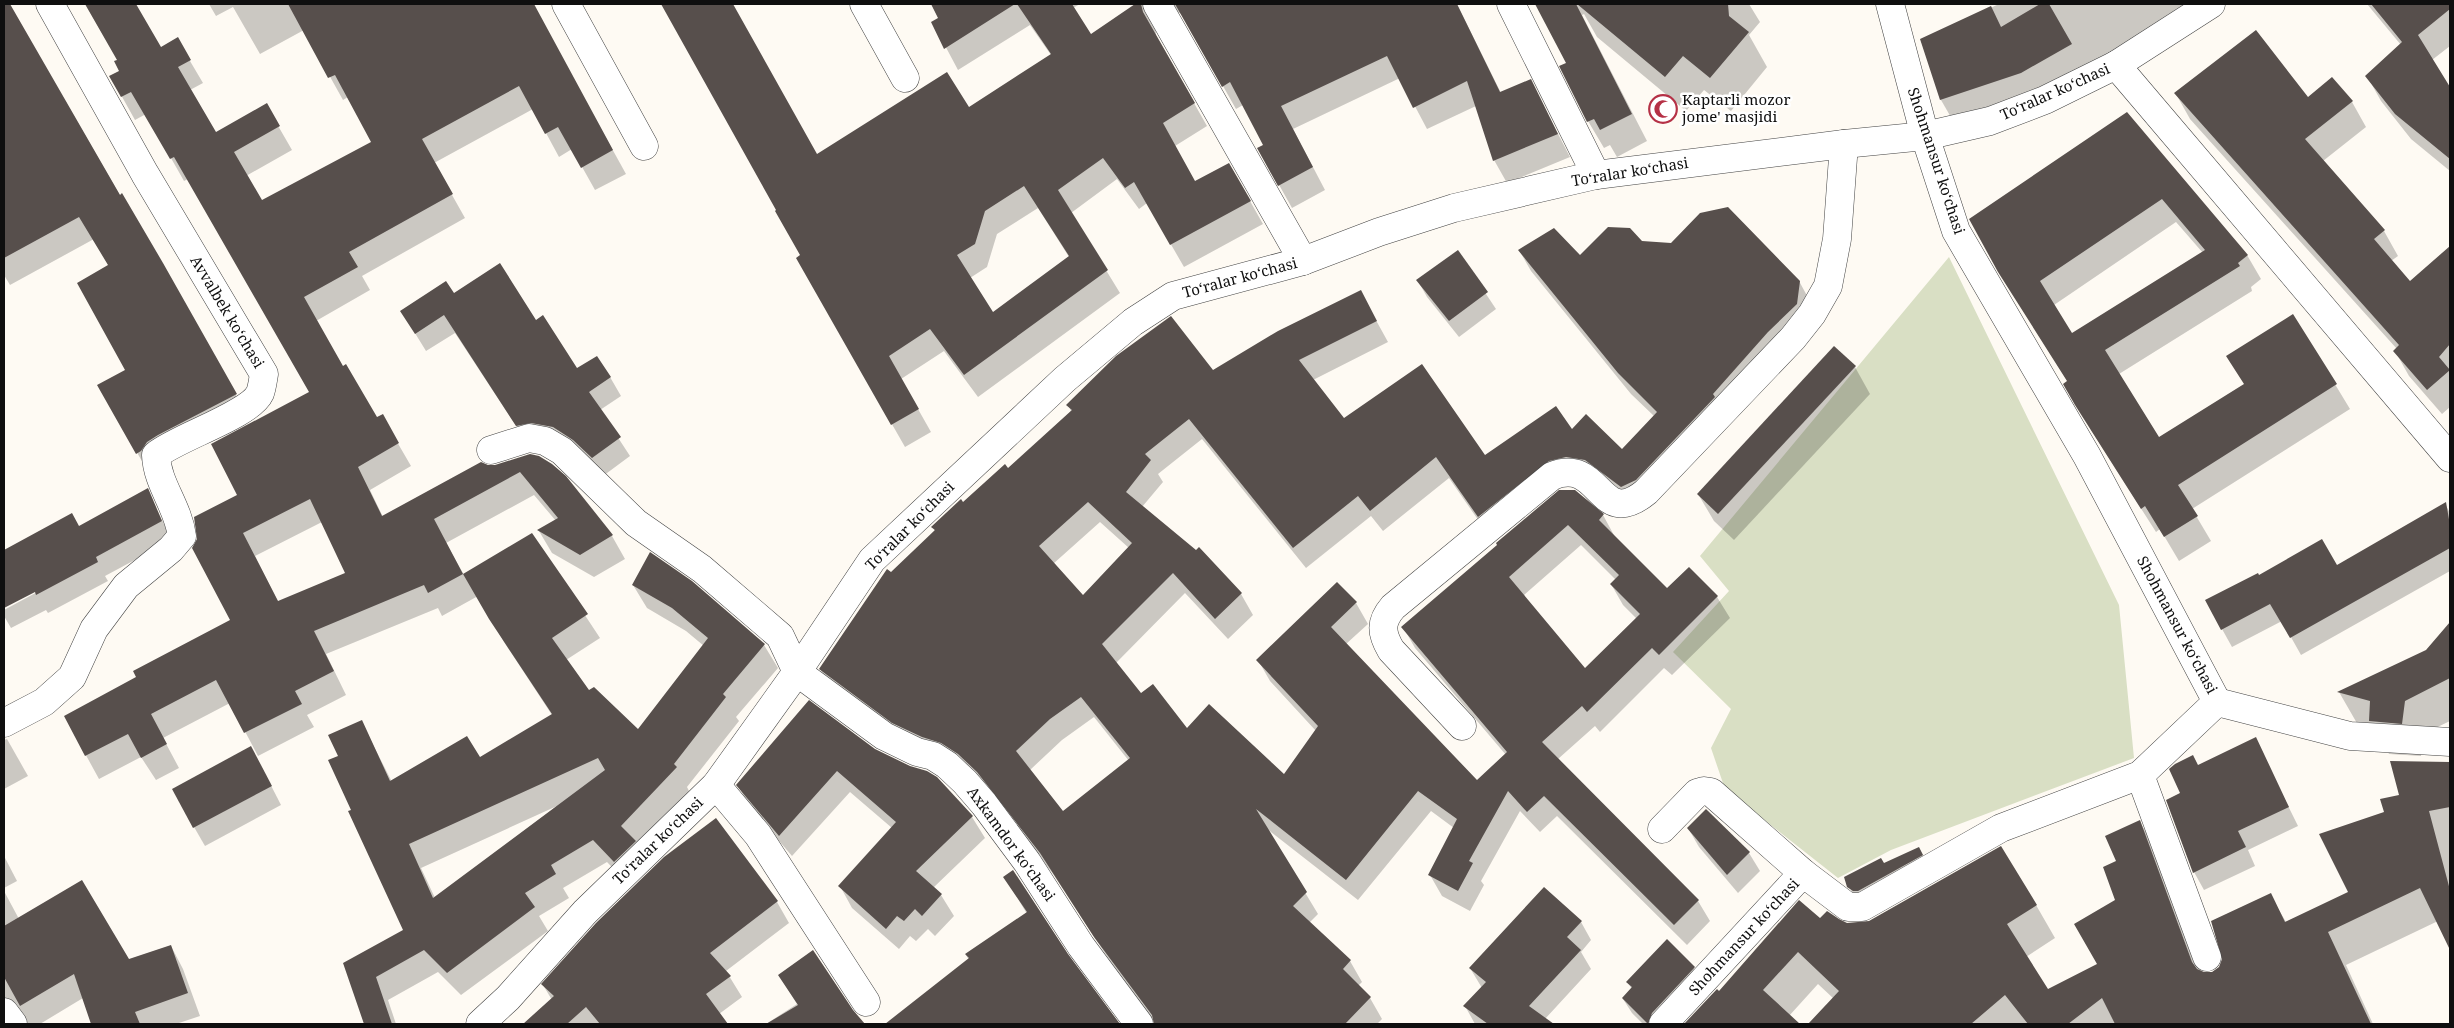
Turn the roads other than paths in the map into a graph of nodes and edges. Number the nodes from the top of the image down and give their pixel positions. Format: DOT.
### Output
graph roads {
  1 [pos="50,4"];
  2 [pos="568,4"];
  3 [pos="864,4"];
  4 [pos="1157,4"];
  5 [pos="1510,4"];
  6 [pos="1890,4"];
  7 [pos="2211,4"];
  8 [pos="2116,65"];
  9 [pos="905,78"];
  10 [pos="1925,136"];
  11 [pos="1844,144"];
  12 [pos="644,146"];
  13 [pos="1596,175"];
  14 [pos="1303,261"];
  15 [pos="490,450"];
  16 [pos="2450,458"];
  17 [pos="797,672"];
  18 [pos="2217,702"];
  19 [pos="4,723"];
  20 [pos="1462,726"];
  21 [pos="2450,742"];
  22 [pos="2140,776"];
  23 [pos="716,785"];
  24 [pos="1662,829"];
  25 [pos="1803,873"];
  26 [pos="2206,957"];
  27 [pos="866,1002"];
  28 [pos="4,1012"];
  29 [pos="13,1024"];
  30 [pos="480,1024"];
  31 [pos="1139,1024"];
  32 [pos="1663,1024"];
  1 -- 19 [label="street, Avvalbek koʻchasi"];
  2 -- 12 [label="street"];
  3 -- 9 [label="street"];
  4 -- 14 [label="street"];
  5 -- 13 [label="street"];
  6 -- 10 [label="street, Shohmansur koʻchasi"];
  7 -- 8 [label="street, Toʻralar koʻchasi"];
  8 -- 10 [label="street, Toʻralar koʻchasi"];
  8 -- 16 [label="street"];
  10 -- 11 [label="street, Toʻralar koʻchasi"];
  10 -- 18 [label="street, Shohmansur koʻchasi"];
  11 -- 13 [label="street, Toʻralar koʻchasi"];
  11 -- 20 [label="street"];
  13 -- 14 [label="street, Toʻralar koʻchasi"];
  14 -- 17 [label="street, Toʻralar koʻchasi"];
  15 -- 17 [label="street"];
  17 -- 23 [label="street, Toʻralar koʻchasi"];
  17 -- 31 [label="street, Axkamdor koʻchasi"];
  18 -- 21 [label="street"];
  18 -- 22 [label="street, Shohmansur koʻchasi"];
  22 -- 25 [label="street, Shohmansur koʻchasi"];
  22 -- 26 [label="street"];
  23 -- 27 [label="street"];
  23 -- 30 [label="street, Toʻralar koʻchasi"];
  24 -- 25 [label="street"];
  25 -- 32 [label="street, Shohmansur koʻchasi"];
  28 -- 29 [label="street"];
}
